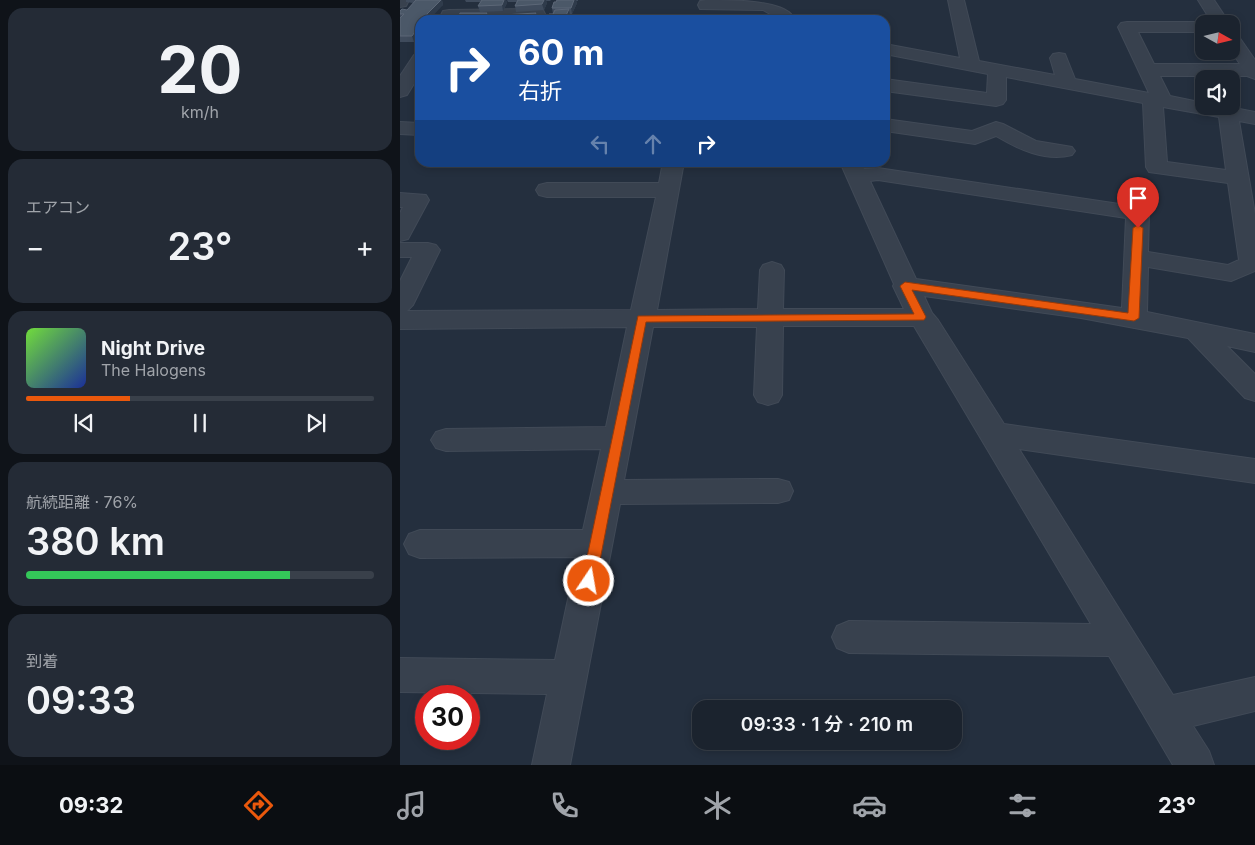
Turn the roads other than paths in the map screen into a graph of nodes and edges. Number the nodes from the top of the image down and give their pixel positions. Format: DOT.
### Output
graph roads {
  1 [pos="459,0"];
  2 [pos="956,0"];
  3 [pos="1206,0"];
  4 [pos="706,8"];
  5 [pos="537,14"];
  6 [pos="783,14"];
  7 [pos="449,15"];
  8 [pos="507,15"];
  9 [pos="1216,15"];
  10 [pos="1195,27"];
  11 [pos="1240,42"];
  12 [pos="1255,44"];
  13 [pos="890,50"];
  14 [pos="1240,51"];
  15 [pos="1060,58"];
  16 [pos="971,65"];
  17 [pos="415,68"];
  18 [pos="997,69"];
  19 [pos="1149,70"];
  20 [pos="1254,72"];
  21 [pos="1067,82"];
  22 [pos="890,86"];
  23 [pos="401,89"];
  24 [pos="1158,100"];
  25 [pos="1195,107"];
  26 [pos="1228,115"];
  27 [pos="1239,115"];
  28 [pos="1255,118"];
  29 [pos="890,126"];
  30 [pos="400,128"];
  31 [pos="415,129"];
  32 [pos="1065,151"];
  33 [pos="854,169"];
  34 [pos="671,176"];
  35 [pos="1239,178"];
  36 [pos="547,190"];
  37 [pos="400,200"];
  38 [pos="400,234"];
  39 [pos="400,250"];
  40 [pos="1136,258"];
  41 [pos="1253,261"];
  42 [pos="772,270"];
  43 [pos="905,286"];
  44 [pos="400,316"];
  45 [pos="921,317"];
  46 [pos="770,318"];
  47 [pos="1134,318"];
  48 [pos="642,319"];
  49 [pos="1198,332"];
  50 [pos="1255,343"];
  51 [pos="1255,391"];
  52 [pos="768,395"];
  53 [pos="994,434"];
  54 [pos="618,438"];
  55 [pos="446,440"];
  56 [pos="1255,471"];
  57 [pos="778,491"];
  58 [pos="606,492"];
  59 [pos="597,543"];
  60 [pos="420,544"];
  61 [pos="849,636"];
  62 [pos="1119,640"];
  63 [pos="400,675"];
  64 [pos="569,677"];
  65 [pos="1255,694"];
  66 [pos="1165,715"];
  67 [pos="551,765"];
  68 [pos="1195,765"];
  1 -- 7 [label="street"];
  2 -- 16 [label="street"];
  3 -- 9 [label="street"];
  4 -- 6 [label="street"];
  5 -- 8 [label="street"];
  10 -- 19 [label="street"];
  11 -- 12 [label="street"];
  13 -- 16 [label="street"];
  14 -- 20 [label="street"];
  15 -- 21 [label="street"];
  16 -- 18 [label="street"];
  17 -- 23 [label="street"];
  18 -- 21 [label="street"];
  18 -- 22 [label="street"];
  19 -- 20 [label="street"];
  19 -- 24 [label="street"];
  21 -- 24 [label="street"];
  24 -- 25 [label="street"];
  24 -- 35 [label="street"];
  26 -- 35 [label="street"];
  27 -- 28 [label="street"];
  29 -- 32 [label="street"];
  30 -- 31 [label="street"];
  33 -- 40 [label="street"];
  33 -- 43 [label="street"];
  34 -- 36 [label="street"];
  34 -- 48 [label="street"];
  35 -- 41 [label="street"];
  37 -- 38 [label="street"];
  39 -- 44 [label="street"];
  40 -- 41 [label="street"];
  40 -- 47 [label="street"];
  42 -- 46 [label="street"];
  43 -- 45 [label="street"];
  43 -- 47 [label="street"];
  44 -- 48 [label="street"];
  45 -- 46 [label="street"];
  45 -- 53 [label="street"];
  46 -- 48 [label="street"];
  46 -- 52 [label="street"];
  47 -- 49 [label="street"];
  48 -- 54 [label="street"];
  49 -- 50 [label="street"];
  49 -- 51 [label="street"];
  53 -- 56 [label="street"];
  53 -- 62 [label="street"];
  54 -- 55 [label="street"];
  54 -- 58 [label="street"];
  57 -- 58 [label="street"];
  58 -- 59 [label="street"];
  59 -- 60 [label="street"];
  59 -- 64 [label="street"];
  61 -- 62 [label="street"];
  62 -- 66 [label="street"];
  63 -- 64 [label="street"];
  64 -- 67 [label="street"];
  65 -- 66 [label="street"];
  66 -- 68 [label="street"];
}
